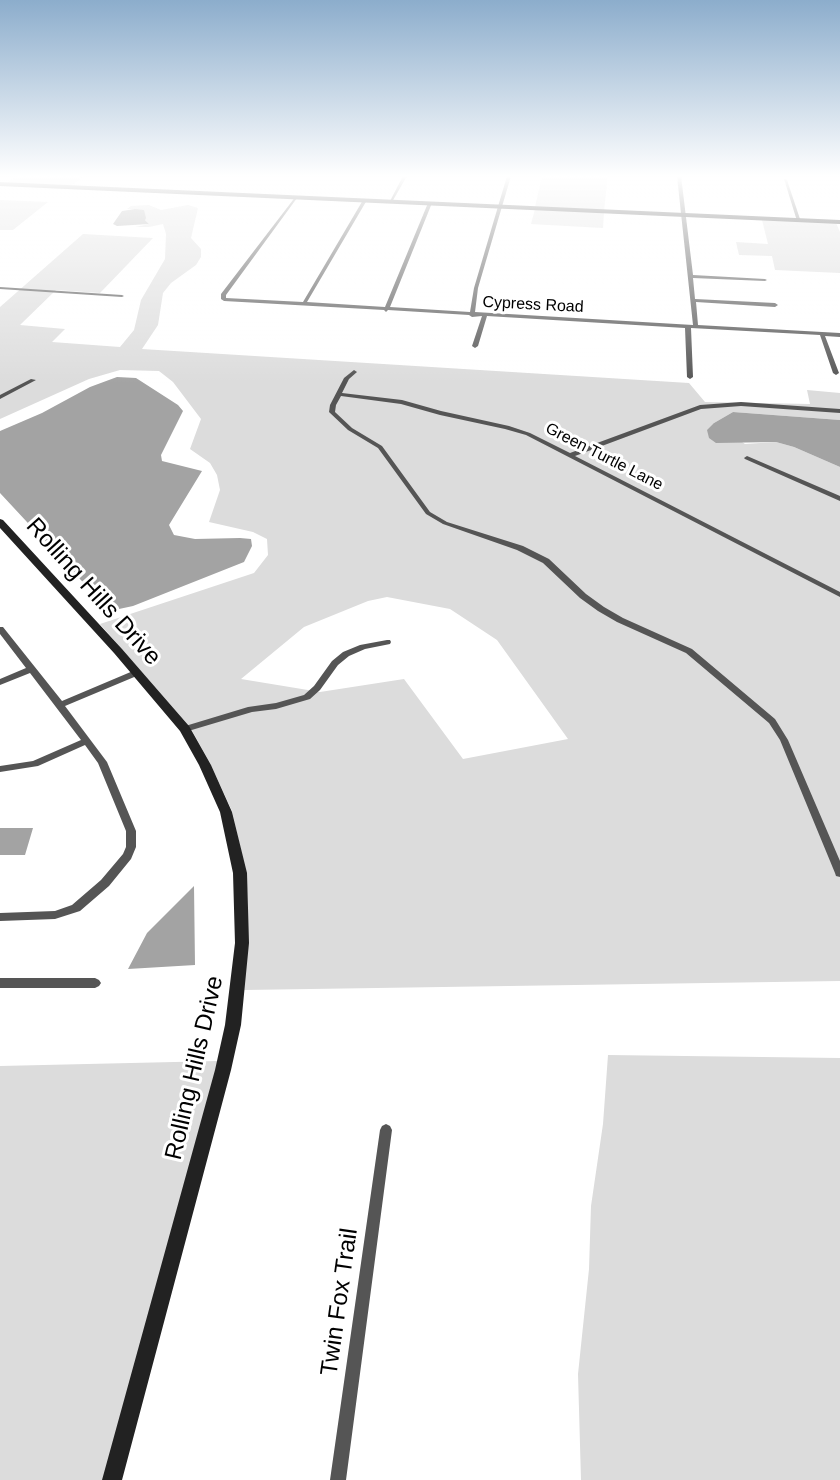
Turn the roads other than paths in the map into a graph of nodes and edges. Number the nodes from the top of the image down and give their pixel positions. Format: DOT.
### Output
graph roads {
  1 [pos="261,245"];
  2 [pos="339,245"];
  3 [pos="413,245"];
  4 [pos="489,245"];
  5 [pos="686,245"];
  6 [pos="690,276"];
  7 [pos="765,279"];
  8 [pos="0,288"];
  9 [pos="122,296"];
  10 [pos="692,300"];
  11 [pos="304,304"];
  12 [pos="775,305"];
  13 [pos="386,310"];
  14 [pos="472,315"];
  15 [pos="484,316"];
  16 [pos="688,327"];
  17 [pos="696,327"];
  18 [pos="822,334"];
  19 [pos="840,335"];
  20 [pos="475,346"];
  21 [pos="354,372"];
  22 [pos="836,373"];
  23 [pos="690,377"];
  24 [pos="33,380"];
  25 [pos="338,394"];
  26 [pos="0,397"];
  27 [pos="840,411"];
  28 [pos="571,455"];
  29 [pos="747,458"];
  30 [pos="840,499"];
  31 [pos="0,522"];
  32 [pos="840,595"];
  33 [pos="0,629"];
  34 [pos="387,642"];
  35 [pos="32,669"];
  36 [pos="136,673"];
  37 [pos="0,682"];
  38 [pos="60,705"];
  39 [pos="185,729"];
  40 [pos="87,741"];
  41 [pos="0,769"];
  42 [pos="840,873"];
  43 [pos="0,917"];
  44 [pos="0,983"];
  45 [pos="95,983"];
  46 [pos="386,1130"];
  47 [pos="112,1480"];
  48 [pos="338,1480"];
  1 -- 11 [label="street, Cypress Road"];
  2 -- 11 [label="street"];
  3 -- 13 [label="street"];
  4 -- 14 [label="street"];
  5 -- 6 [label="street"];
  6 -- 7 [label="street"];
  6 -- 10 [label="street"];
  8 -- 9 [label="street"];
  10 -- 12 [label="street"];
  10 -- 17 [label="street"];
  11 -- 13 [label="street, Cypress Road"];
  13 -- 14 [label="street, Cypress Road"];
  14 -- 15 [label="street, Cypress Road"];
  15 -- 16 [label="street, Cypress Road"];
  15 -- 20 [label="street"];
  16 -- 17 [label="street, Cypress Road"];
  16 -- 23 [label="street"];
  17 -- 18 [label="street, Cypress Road"];
  18 -- 19 [label="street, Cypress Road"];
  18 -- 22 [label="street"];
  21 -- 25 [label="street"];
  24 -- 26 [label="street"];
  25 -- 28 [label="street, Green Turtle Lane"];
  25 -- 42 [label="street"];
  27 -- 28 [label="street"];
  28 -- 32 [label="street, Green Turtle Lane"];
  29 -- 30 [label="street"];
  31 -- 36 [label="street, Rolling Hills Drive"];
  33 -- 35 [label="street"];
  34 -- 39 [label="street"];
  35 -- 37 [label="street"];
  35 -- 38 [label="street"];
  36 -- 38 [label="street"];
  36 -- 39 [label="street, Rolling Hills Drive"];
  38 -- 40 [label="street"];
  39 -- 47 [label="street, Rolling Hills Drive"];
  40 -- 41 [label="street"];
  40 -- 43 [label="street"];
  44 -- 45 [label="street"];
  46 -- 48 [label="street, Twin Fox Trail"];
}
